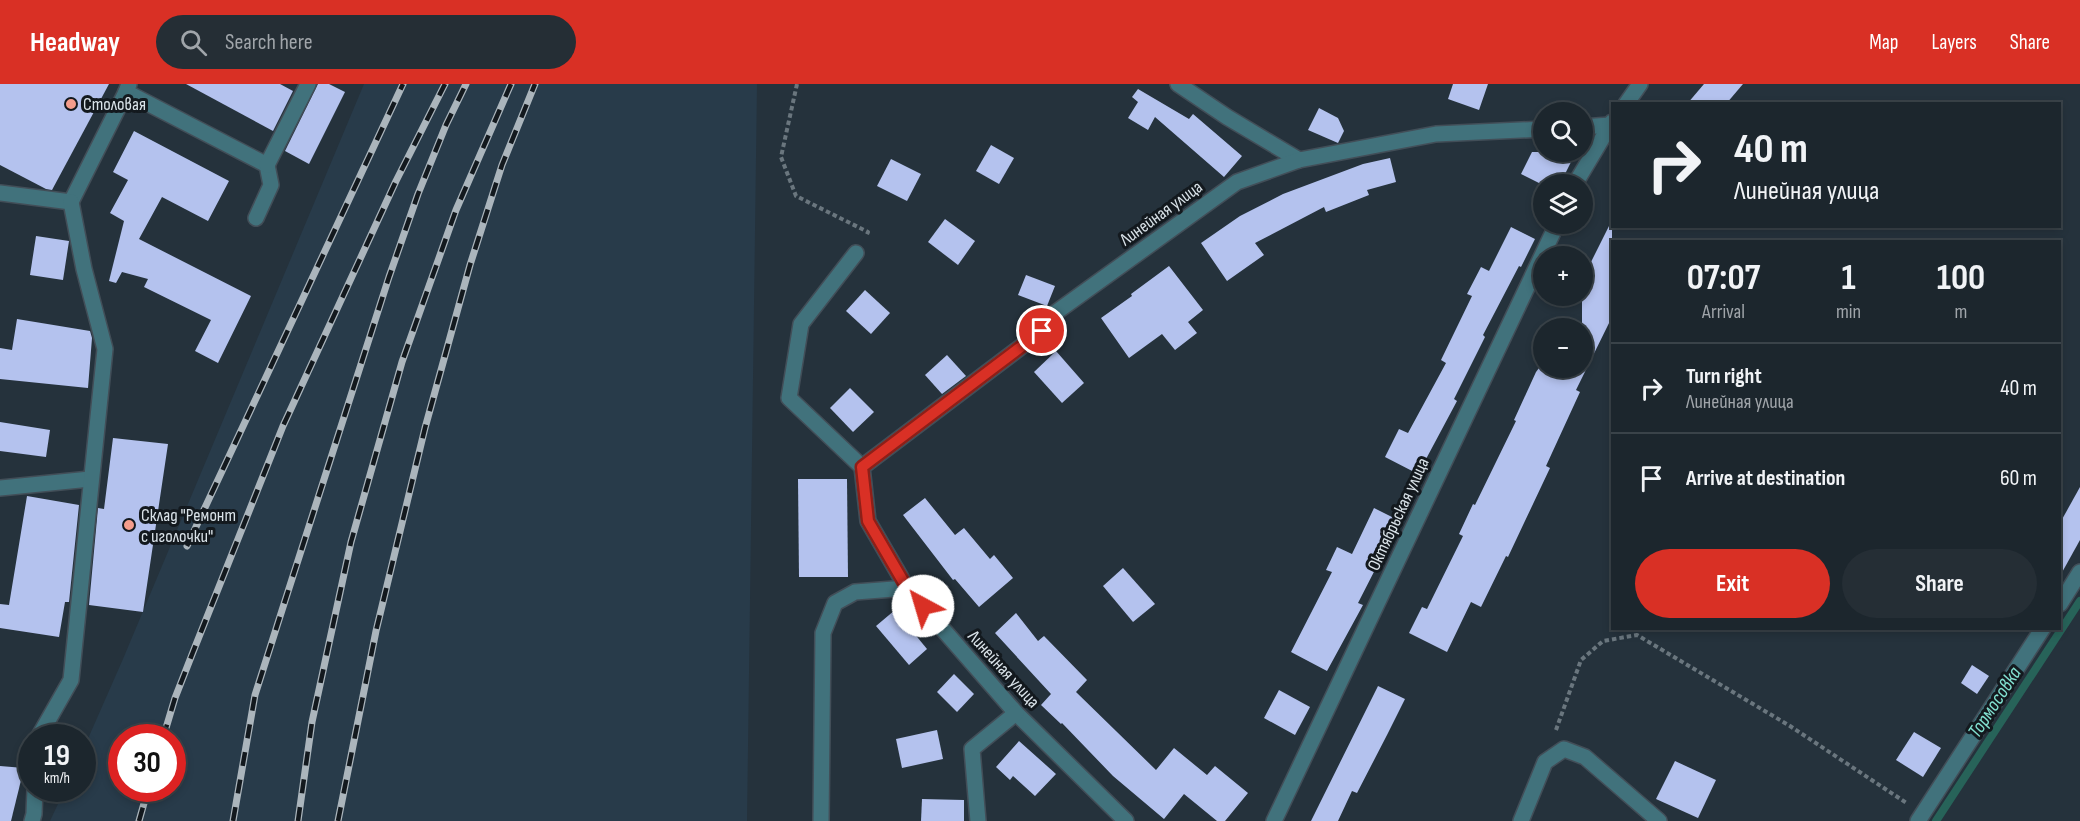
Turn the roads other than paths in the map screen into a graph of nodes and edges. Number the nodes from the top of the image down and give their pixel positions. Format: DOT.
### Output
graph roads {
  1 [pos="308,84"];
  2 [pos="1178,84"];
  3 [pos="1640,84"];
  4 [pos="127,88"];
  5 [pos="1627,102"];
  6 [pos="1611,124"];
  7 [pos="1593,126"];
  8 [pos="1533,130"];
  9 [pos="1299,160"];
  10 [pos="267,165"];
  11 [pos="1581,174"];
  12 [pos="0,193"];
  13 [pos="71,202"];
  14 [pos="256,218"];
  15 [pos="1552,234"];
  16 [pos="856,253"];
  17 [pos="1055,313"];
  18 [pos="1042,331"];
  19 [pos="862,467"];
  20 [pos="90,479"];
  21 [pos="0,488"];
  22 [pos="2080,572"];
  23 [pos="907,588"];
  24 [pos="2061,602"];
  25 [pos="2042,630"];
  26 [pos="1016,713"];
  27 [pos="46,724"];
  28 [pos="34,802"];
  29 [pos="1920,818"];
  30 [pos="32,821"];
  31 [pos="821,821"];
  32 [pos="978,821"];
  33 [pos="1126,821"];
  34 [pos="1274,821"];
  35 [pos="1521,821"];
  36 [pos="1659,821"];
  1 -- 10 [label="street"];
  2 -- 9 [label="street"];
  3 -- 5 [label="street"];
  4 -- 10 [label="street"];
  4 -- 13 [label="street"];
  6 -- 7 [label="street"];
  6 -- 11 [label="street"];
  8 -- 9 [label="street, Линейная улица"];
  9 -- 17 [label="street, Линейная улица"];
  10 -- 14 [label="street"];
  12 -- 13 [label="street"];
  13 -- 20 [label="street"];
  15 -- 34 [label="street, Октябрьская улица"];
  16 -- 19 [label="street"];
  18 -- 19 [label="street"];
  19 -- 23 [label="street, Линейная улица"];
  20 -- 21 [label="street"];
  20 -- 27 [label="street"];
  22 -- 24 [label="street"];
  23 -- 26 [label="street, Линейная улица"];
  23 -- 31 [label="street"];
  25 -- 29 [label="street"];
  26 -- 32 [label="street"];
  26 -- 33 [label="street, Линейная улица"];
  28 -- 30 [label="street"];
  35 -- 36 [label="street"];
}
